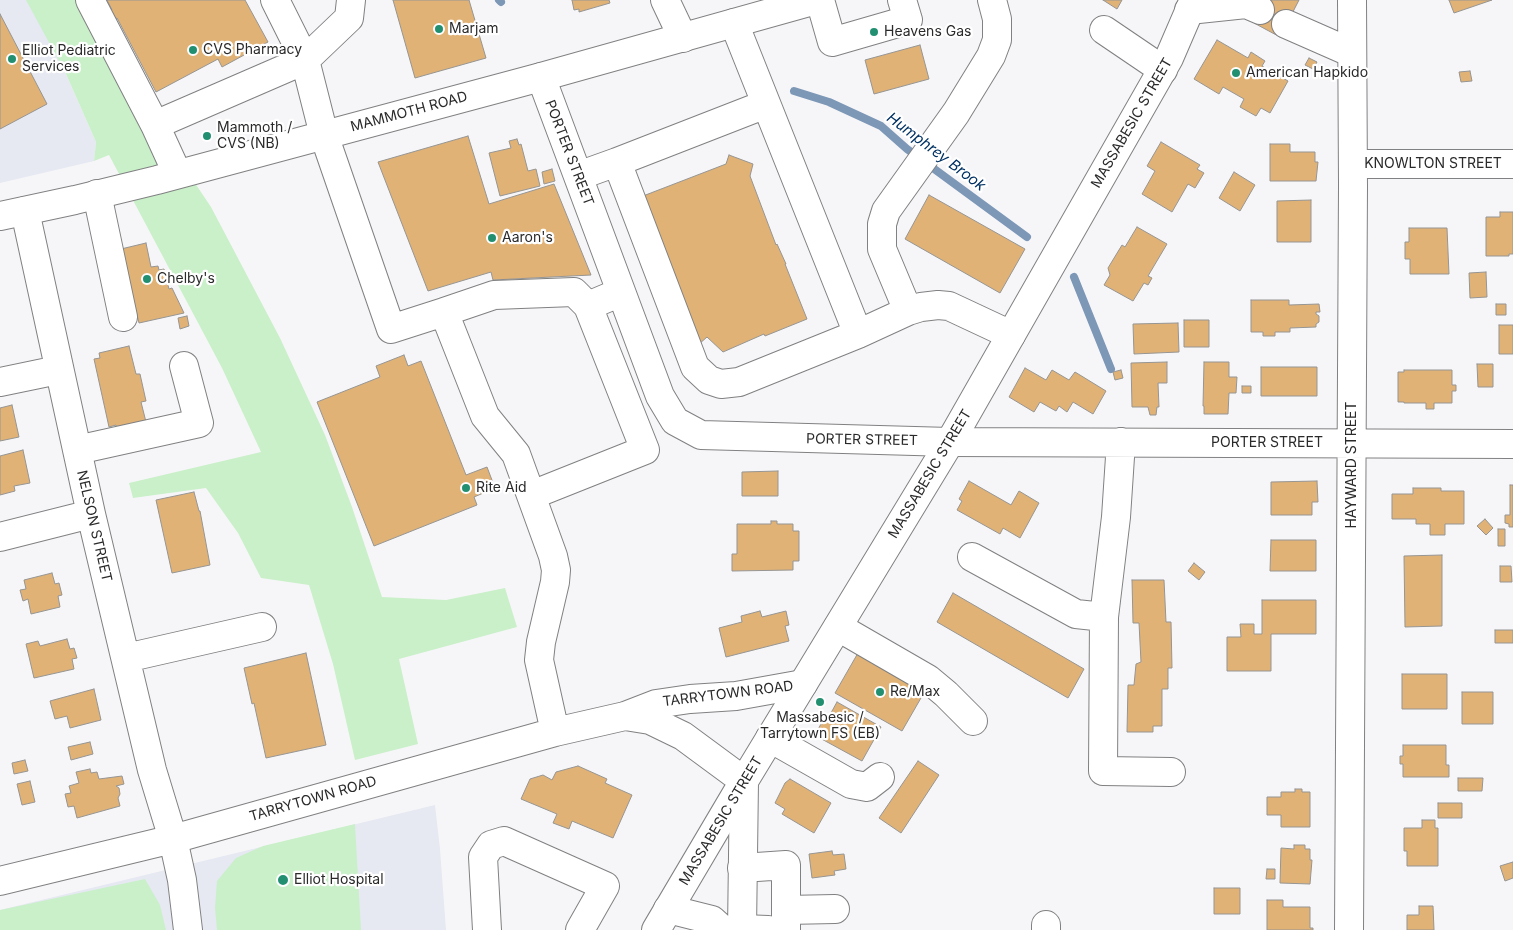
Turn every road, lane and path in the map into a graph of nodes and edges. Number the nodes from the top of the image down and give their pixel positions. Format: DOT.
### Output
graph roads {
  1 [pos="90,0"];
  2 [pos="275,0"];
  3 [pos="351,0"];
  4 [pos="665,0"];
  5 [pos="818,0"];
  6 [pos="902,0"];
  7 [pos="992,0"];
  8 [pos="1190,3"];
  9 [pos="1344,3"];
  10 [pos="1252,5"];
  11 [pos="734,23"];
  12 [pos="1286,24"];
  13 [pos="1104,30"];
  14 [pos="683,38"];
  15 [pos="1352,54"];
  16 [pos="304,60"];
  17 [pos="1163,70"];
  18 [pos="541,77"];
  19 [pos="766,104"];
  20 [pos="154,125"];
  21 [pos="324,135"];
  22 [pos="617,162"];
  23 [pos="1353,164"];
  24 [pos="1513,164"];
  25 [pos="177,173"];
  26 [pos="578,176"];
  27 [pos="97,194"];
  28 [pos="12,214"];
  29 [pos="621,292"];
  30 [pos="588,306"];
  31 [pos="908,311"];
  32 [pos="444,312"];
  33 [pos="123,317"];
  34 [pos="858,334"];
  35 [pos="1011,335"];
  36 [pos="184,366"];
  37 [pos="58,370"];
  38 [pos="0,382"];
  39 [pos="675,422"];
  40 [pos="950,442"];
  41 [pos="1121,442"];
  42 [pos="1352,443"];
  43 [pos="1513,444"];
  44 [pos="76,450"];
  45 [pos="646,450"];
  46 [pos="532,495"];
  47 [pos="91,514"];
  48 [pos="0,537"];
  49 [pos="972,557"];
  50 [pos="1104,617"];
  51 [pos="262,627"];
  52 [pos="838,627"];
  53 [pos="126,658"];
  54 [pos="803,684"];
  55 [pos="625,716"];
  56 [pos="973,721"];
  57 [pos="555,732"];
  58 [pos="770,738"];
  59 [pos="1171,772"];
  60 [pos="880,777"];
  61 [pos="744,781"];
  62 [pos="173,839"];
  63 [pos="742,868"];
  64 [pos="0,881"];
  65 [pos="835,909"];
  66 [pos="662,919"];
  67 [pos="786,920"];
  68 [pos="188,930"];
  69 [pos="487,930"];
  70 [pos="580,930"];
  71 [pos="723,930"];
  72 [pos="742,930"];
  73 [pos="768,930"];
  74 [pos="1349,930"];
  1 -- 20 [label="street"];
  2 -- 16 [label="street"];
  3 -- 16 [label="street"];
  4 -- 14 [label="street"];
  5 -- 6 [label="street"];
  5 -- 11 [label="street, MAMMOTH ROAD"];
  7 -- 31 [label="street"];
  8 -- 10 [label="street"];
  8 -- 17 [label="street, MASSABESIC STREET"];
  9 -- 15 [label="street, HAYWARD STREET"];
  11 -- 14 [label="street, MAMMOTH ROAD"];
  11 -- 19 [label="street"];
  12 -- 15 [label="street"];
  13 -- 17 [label="street"];
  14 -- 18 [label="street, MAMMOTH ROAD"];
  15 -- 23 [label="street, HAYWARD STREET"];
  16 -- 20 [label="street"];
  16 -- 21 [label="street"];
  17 -- 35 [label="street, MASSABESIC STREET"];
  18 -- 21 [label="street, MAMMOTH ROAD"];
  18 -- 26 [label="street, PORTER STREET"];
  19 -- 22 [label="street"];
  19 -- 34 [label="street"];
  20 -- 25 [label="street"];
  21 -- 25 [label="street, MAMMOTH ROAD"];
  21 -- 32 [label="street"];
  22 -- 26 [label="street"];
  22 -- 34 [label="street"];
  23 -- 24 [label="street, KNOWLTON STREET"];
  23 -- 42 [label="street, HAYWARD STREET"];
  25 -- 27 [label="street, MAMMOTH ROAD"];
  26 -- 29 [label="street, PORTER STREET"];
  27 -- 28 [label="street, MAMMOTH ROAD"];
  27 -- 33 [label="street"];
  28 -- 37 [label="street, NELSON STREET"];
  29 -- 30 [label="street"];
  29 -- 39 [label="street, PORTER STREET"];
  30 -- 32 [label="street"];
  30 -- 45 [label="street"];
  31 -- 34 [label="street"];
  31 -- 35 [label="street"];
  32 -- 46 [label="street"];
  35 -- 40 [label="street, MASSABESIC STREET"];
  36 -- 44 [label="street"];
  37 -- 38 [label="street"];
  37 -- 44 [label="street, NELSON STREET"];
  39 -- 40 [label="street, PORTER STREET"];
  39 -- 45 [label="street"];
  40 -- 41 [label="street, PORTER STREET"];
  40 -- 52 [label="street, MASSABESIC STREET"];
  41 -- 42 [label="street, PORTER STREET"];
  41 -- 50 [label="street"];
  42 -- 43 [label="street, PORTER STREET"];
  42 -- 74 [label="street, HAYWARD STREET"];
  44 -- 47 [label="street, NELSON STREET"];
  45 -- 46 [label="street"];
  46 -- 57 [label="street"];
  47 -- 48 [label="street"];
  47 -- 53 [label="street, NELSON STREET"];
  49 -- 50 [label="street"];
  50 -- 59 [label="street"];
  51 -- 53 [label="street"];
  52 -- 54 [label="street, MASSABESIC STREET"];
  52 -- 56 [label="street"];
  53 -- 62 [label="street, NELSON STREET"];
  54 -- 55 [label="street, TARRYTOWN ROAD"];
  54 -- 58 [label="street, MASSABESIC STREET"];
  55 -- 57 [label="street, TARRYTOWN ROAD"];
  55 -- 61 [label="street, TARRYTOWN ROAD"];
  57 -- 62 [label="street, TARRYTOWN ROAD"];
  58 -- 60 [label="street"];
  58 -- 61 [label="street, MASSABESIC STREET"];
  61 -- 63 [label="street"];
  61 -- 66 [label="street, MASSABESIC STREET"];
  62 -- 64 [label="street, TARRYTOWN ROAD"];
  62 -- 68 [label="street, NELSON STREET"];
  63 -- 67 [label="street"];
  63 -- 72 [label="street"];
  65 -- 67 [label="street"];
  66 -- 71 [label="street"];
  69 -- 70 [label="street"];
  72 -- 73 [label="street"];
}
